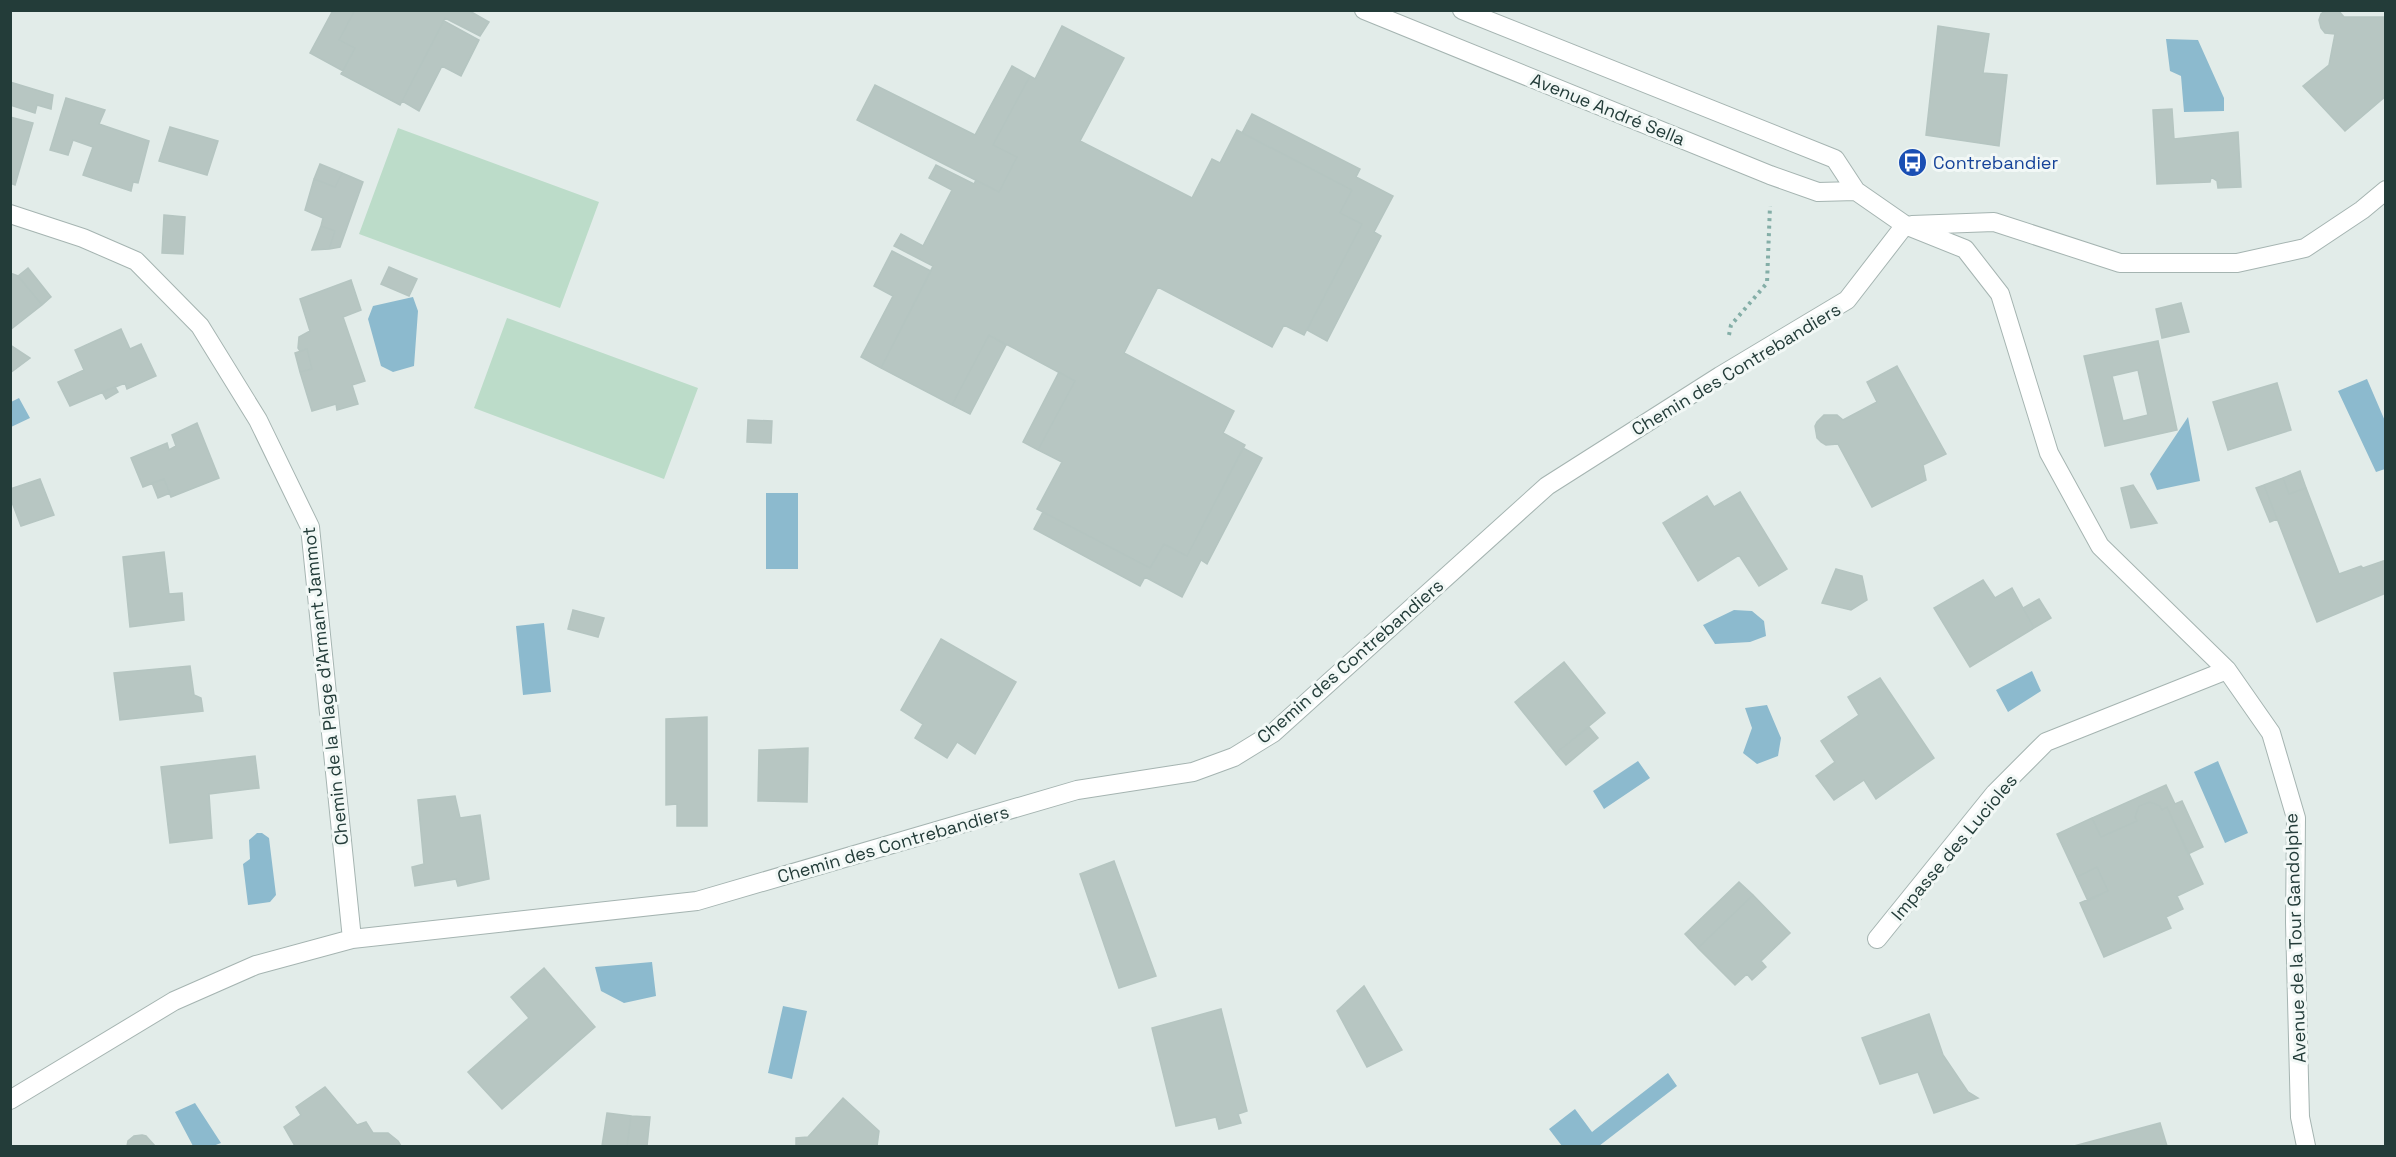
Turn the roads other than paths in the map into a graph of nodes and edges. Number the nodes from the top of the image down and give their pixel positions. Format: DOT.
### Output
graph roads {
  1 [pos="1364,10"];
  2 [pos="1462,10"];
  3 [pos="2385,190"];
  4 [pos="1856,191"];
  5 [pos="10,214"];
  6 [pos="1905,225"];
  7 [pos="2227,670"];
  8 [pos="352,939"];
  9 [pos="1877,939"];
  10 [pos="10,1100"];
  11 [pos="2306,1146"];
  1 -- 4 [label="street, Avenue André Sella"];
  2 -- 4 [label="street, Avenue André Sella"];
  3 -- 6 [label="street"];
  4 -- 6 [label="street, Avenue André Sella"];
  5 -- 8 [label="street, Chemin de la Plage d'Armant Jammot"];
  6 -- 7 [label="street, Avenue de la Tour Gandolphe"];
  6 -- 8 [label="street, Chemin des Contrebandiers"];
  7 -- 9 [label="street, Impasse des Lucioles"];
  7 -- 11 [label="street, Avenue de la Tour Gandolphe"];
  8 -- 10 [label="street, Chemin des Contrebandiers"];
}
